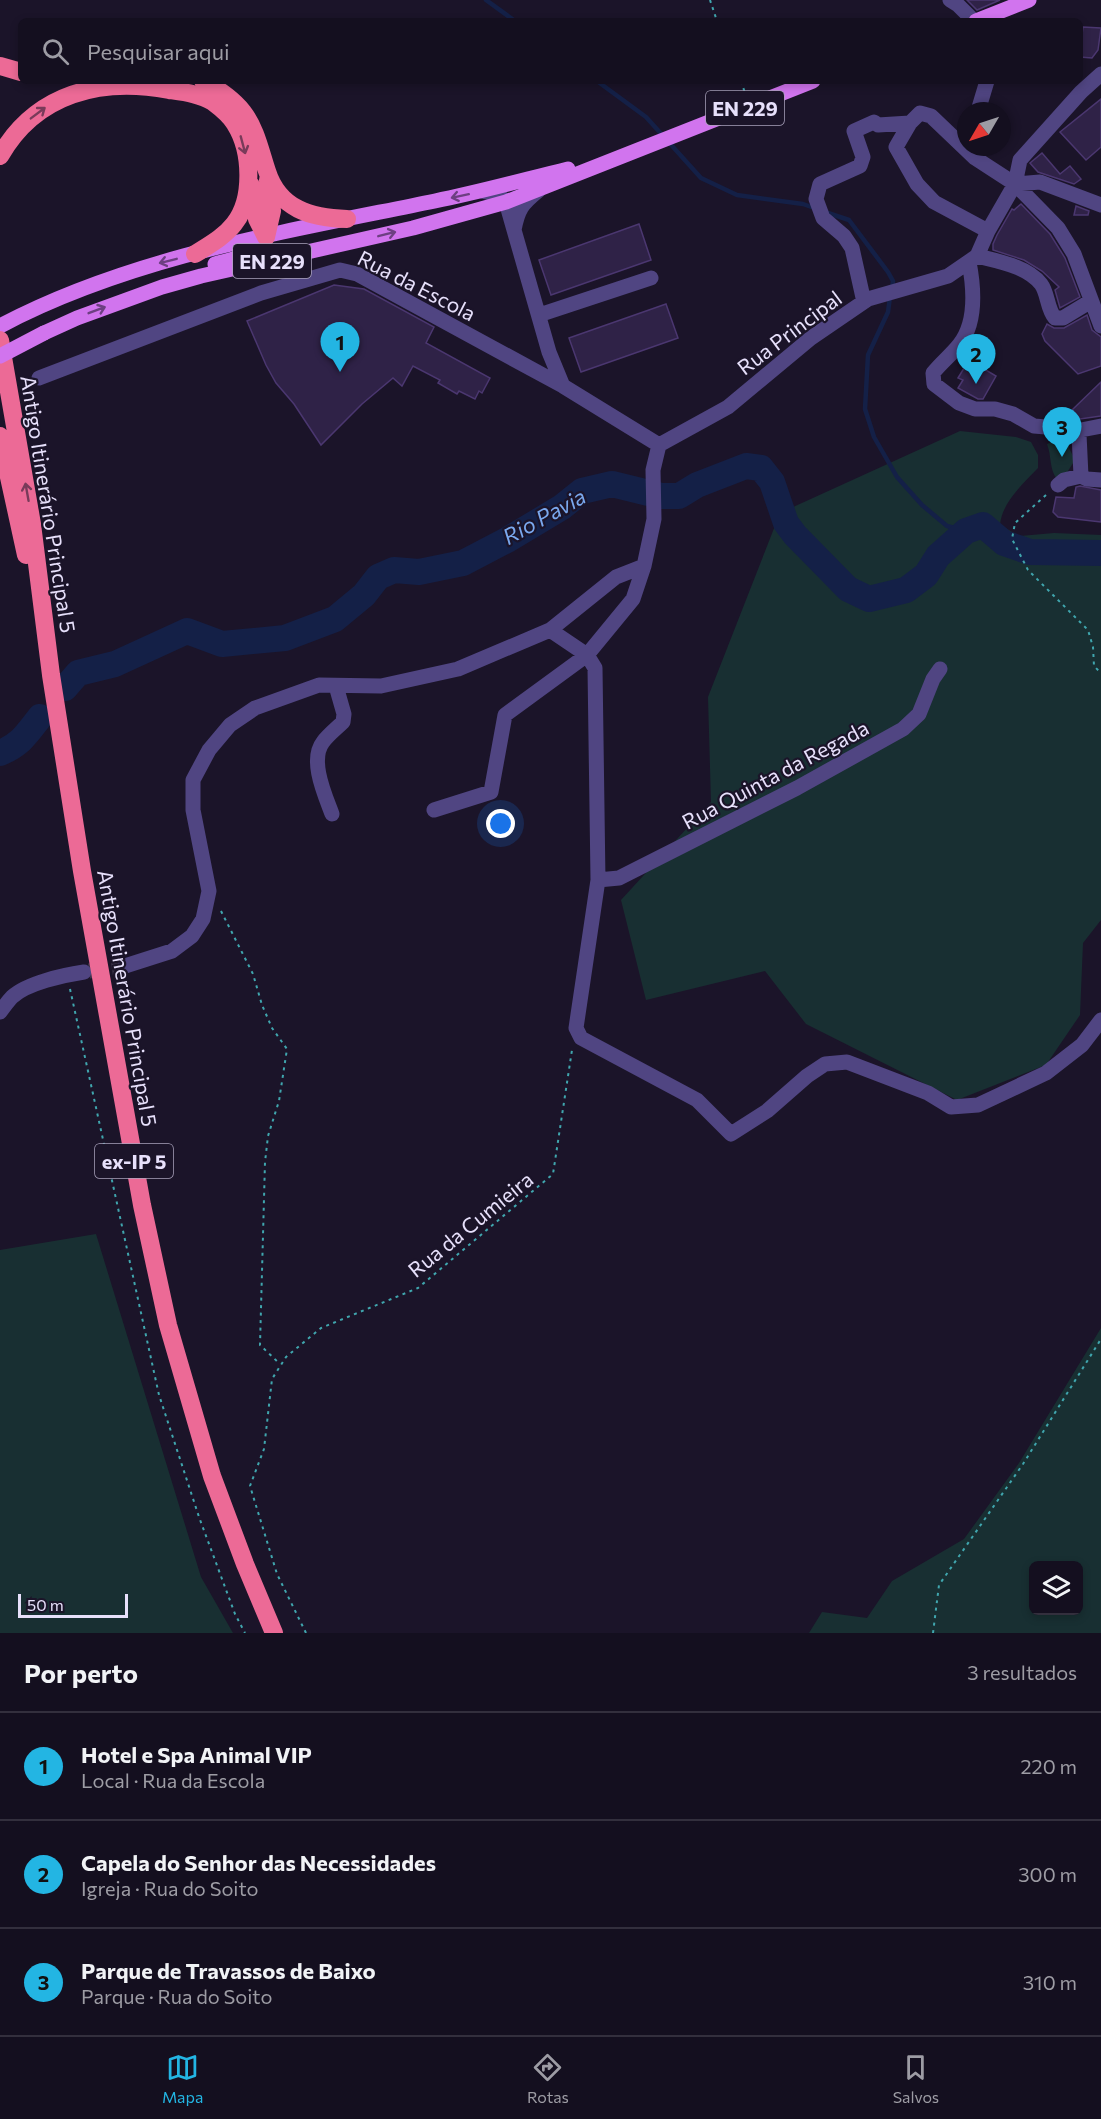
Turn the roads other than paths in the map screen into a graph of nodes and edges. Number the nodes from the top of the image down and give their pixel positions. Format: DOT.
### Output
graph roads {
  1 [pos="950,0"];
  2 [pos="1029,0"];
  3 [pos="1011,4"];
  4 [pos="995,17"];
  5 [pos="971,18"];
  6 [pos="0,66"];
  7 [pos="18,71"];
  8 [pos="1101,74"];
  9 [pos="208,84"];
  10 [pos="806,84"];
  11 [pos="986,84"];
  12 [pos="981,102"];
  13 [pos="910,123"];
  14 [pos="957,136"];
  15 [pos="0,156"];
  16 [pos="974,156"];
  17 [pos="619,157"];
  18 [pos="267,172"];
  19 [pos="557,172"];
  20 [pos="248,174"];
  21 [pos="1015,184"];
  22 [pos="541,188"];
  23 [pos="482,192"];
  24 [pos="506,202"];
  25 [pos="1101,205"];
  26 [pos="476,211"];
  27 [pos="347,219"];
  28 [pos="988,231"];
  29 [pos="513,232"];
  30 [pos="266,237"];
  31 [pos="309,252"];
  32 [pos="195,254"];
  33 [pos="973,259"];
  34 [pos="651,278"];
  35 [pos="162,287"];
  36 [pos="864,302"];
  37 [pos="1091,302"];
  38 [pos="539,315"];
  39 [pos="0,326"];
  40 [pos="1101,326"];
  41 [pos="0,340"];
  42 [pos="0,356"];
  43 [pos="39,378"];
  44 [pos="563,386"];
  45 [pos="1101,426"];
  46 [pos="1081,430"];
  47 [pos="0,435"];
  48 [pos="659,445"];
  49 [pos="1080,476"];
  50 [pos="1101,480"];
  51 [pos="1058,485"];
  52 [pos="644,566"];
  53 [pos="550,630"];
  54 [pos="586,655"];
  55 [pos="940,669"];
  56 [pos="51,675"];
  57 [pos="336,686"];
  58 [pos="434,810"];
  59 [pos="332,814"];
  60 [pos="598,880"];
  61 [pos="125,966"];
  62 [pos="84,972"];
  63 [pos="0,1012"];
  64 [pos="1099,1023"];
  65 [pos="274,1633"];
  1 -- 5 [label="street"];
  2 -- 3 [label="main road"];
  3 -- 4 [label="main road"];
  6 -- 7 [label="highway"];
  8 -- 21 [label="street"];
  9 -- 18 [label="highway"];
  10 -- 17 [label="main road, EN 229"];
  11 -- 12 [label="street"];
  13 -- 14 [label="street"];
  13 -- 28 [label="street"];
  13 -- 36 [label="street"];
  15 -- 20 [label="highway, one-way"];
  16 -- 21 [label="street"];
  17 -- 19 [label="main road, EN 229"];
  17 -- 22 [label="main road, EN 229"];
  18 -- 27 [label="highway"];
  18 -- 30 [label="highway"];
  19 -- 23 [label="main road, EN 229"];
  19 -- 24 [label="street"];
  20 -- 30 [label="highway"];
  20 -- 32 [label="highway"];
  21 -- 25 [label="street"];
  21 -- 28 [label="street"];
  21 -- 37 [label="street"];
  22 -- 24 [label="main road, EN 229"];
  22 -- 29 [label="street"];
  23 -- 24 [label="street"];
  23 -- 27 [label="main road, EN 229, one-way"];
  24 -- 26 [label="main road, EN 229"];
  24 -- 29 [label="street"];
  26 -- 29 [label="street"];
  31 -- 26 [label="main road, EN 229, one-way"];
  27 -- 30 [label="main road, EN 229"];
  28 -- 33 [label="street"];
  29 -- 38 [label="street"];
  30 -- 31 [label="main road"];
  30 -- 32 [label="main road, EN 229"];
  30 -- 35 [label="main road"];
  31 -- 35 [label="main road, EN 229"];
  32 -- 39 [label="main road, EN 229, one-way"];
  33 -- 36 [label="street, Rua Principal"];
  33 -- 37 [label="street"];
  33 -- 46 [label="street"];
  34 -- 38 [label="street"];
  42 -- 35 [label="main road, EN 229, one-way, bridge"];
  36 -- 48 [label="street, Rua Principal"];
  37 -- 40 [label="street"];
  38 -- 44 [label="street"];
  56 -- 41 [label="highway, Antigo Itinerário Principal 5 / ex-IP 5, one-way"];
  43 -- 44 [label="street, Rua da Escola"];
  44 -- 48 [label="street, Rua da Escola"];
  45 -- 46 [label="street"];
  46 -- 49 [label="street"];
  47 -- 56 [label="highway, Antigo Itinerário Principal 5 / ex-IP 5"];
  48 -- 52 [label="street"];
  49 -- 50 [label="street"];
  49 -- 51 [label="street"];
  52 -- 53 [label="street"];
  52 -- 54 [label="street"];
  53 -- 54 [label="street"];
  53 -- 57 [label="street"];
  54 -- 58 [label="street"];
  54 -- 60 [label="street"];
  55 -- 60 [label="street, Rua Quinta da Regada"];
  56 -- 65 [label="highway, Antigo Itinerário Principal 5 / ex-IP 5"];
  57 -- 59 [label="street"];
  57 -- 61 [label="street"];
  60 -- 64 [label="street"];
  62 -- 63 [label="street"];
}
